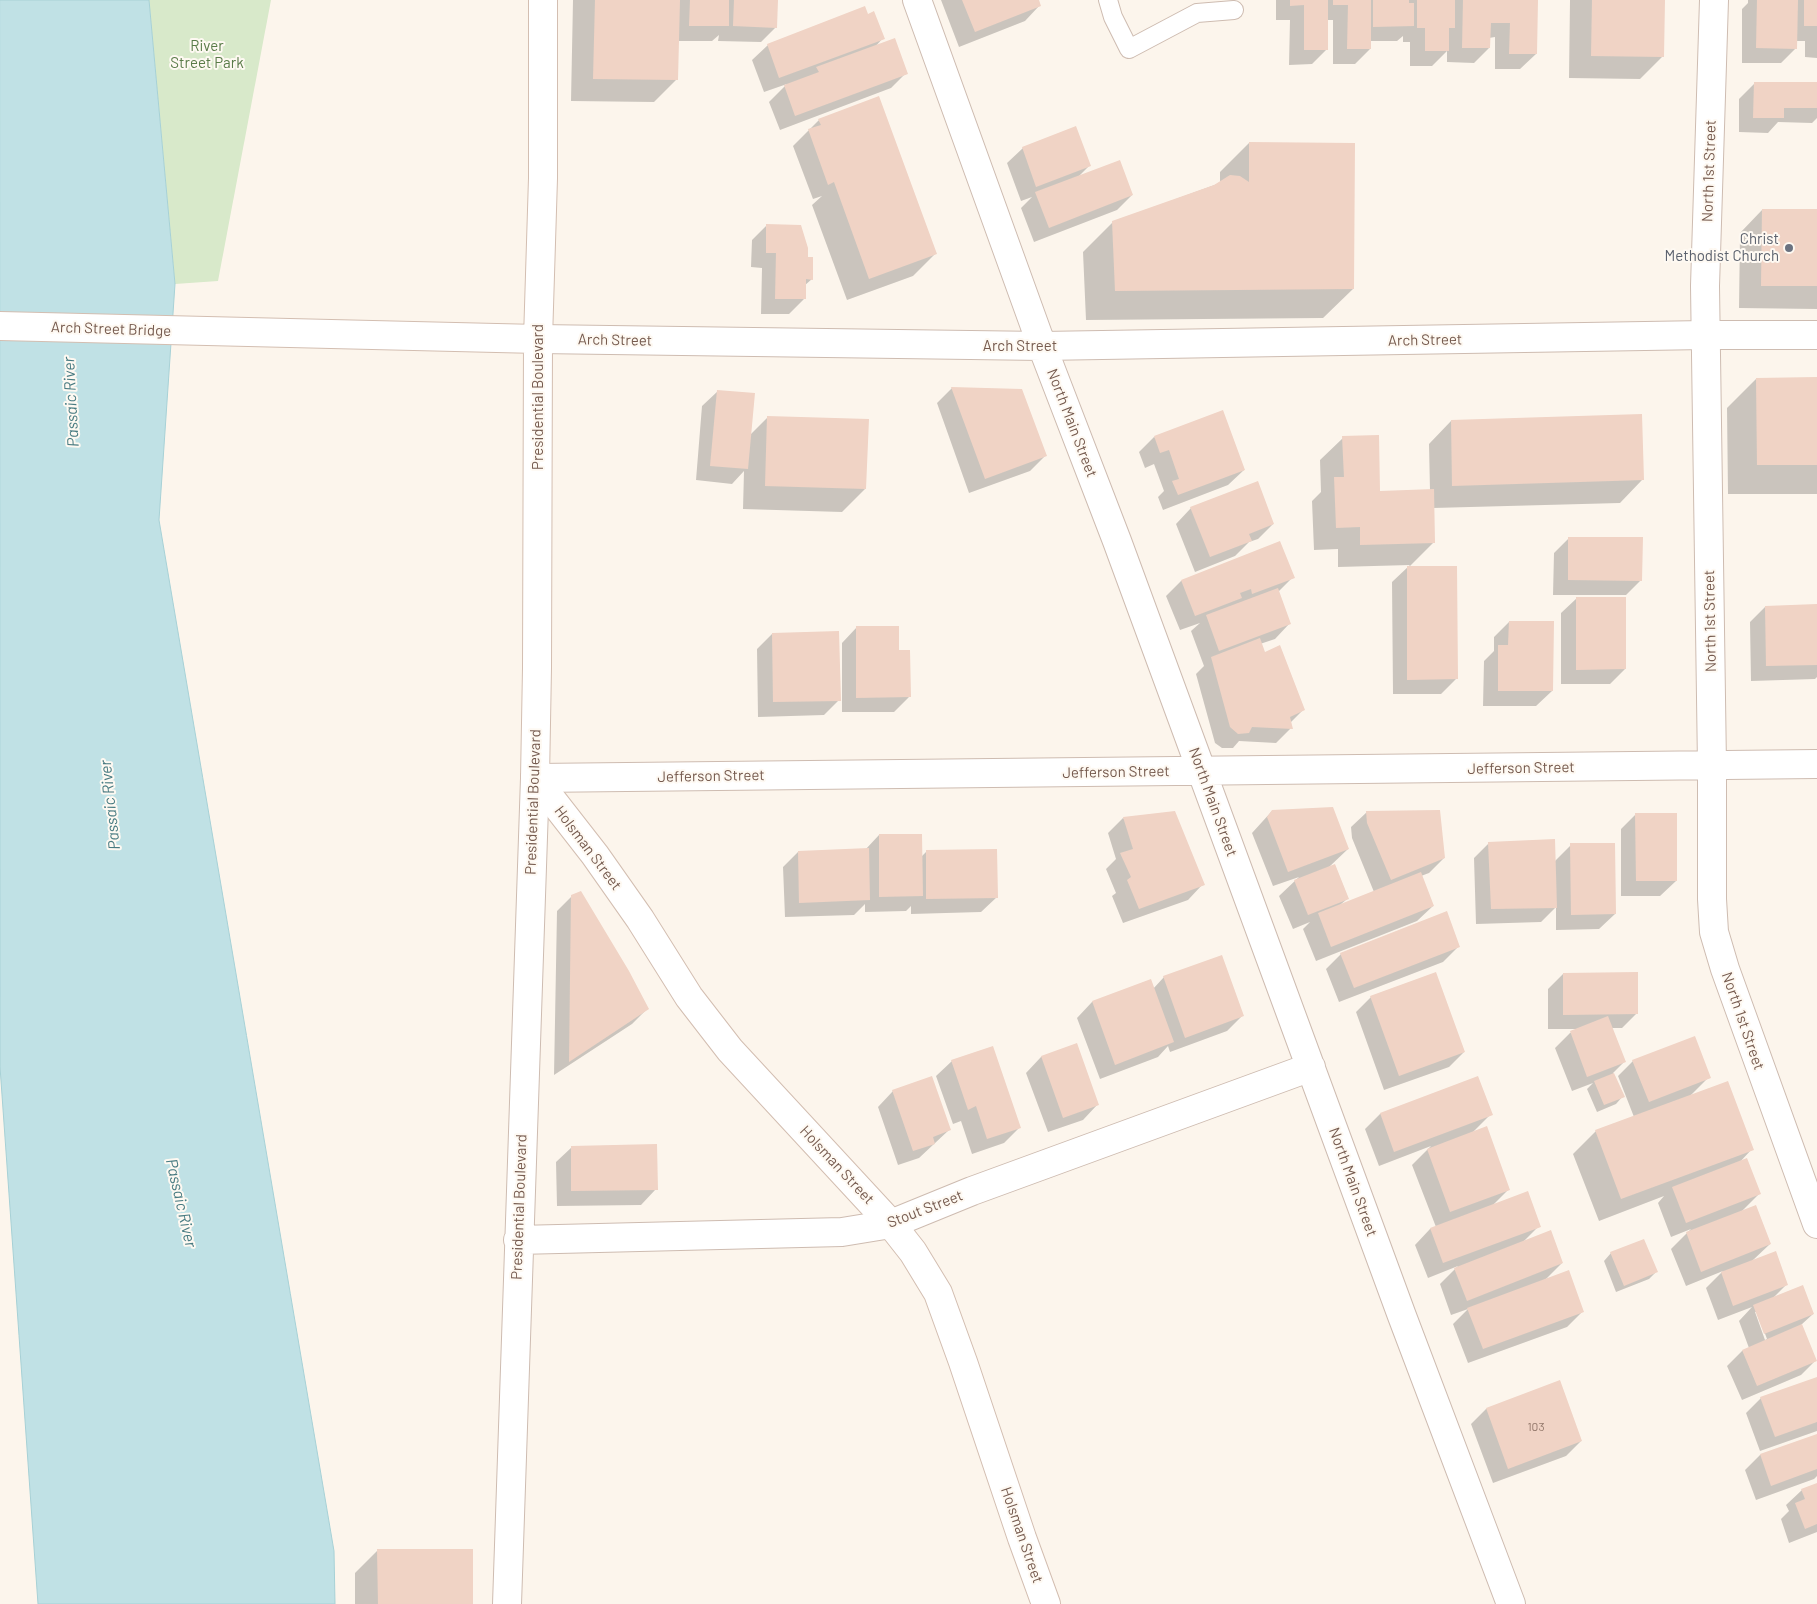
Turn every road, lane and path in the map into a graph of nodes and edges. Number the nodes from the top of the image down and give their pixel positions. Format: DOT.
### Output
graph roads {
  1 [pos="543,0"];
  2 [pos="917,0"];
  3 [pos="1108,0"];
  4 [pos="1714,0"];
  5 [pos="1234,10"];
  6 [pos="0,326"];
  7 [pos="223,332"];
  8 [pos="1706,335"];
  9 [pos="1817,335"];
  10 [pos="538,339"];
  11 [pos="1042,346"];
  12 [pos="1817,764"];
  13 [pos="1712,766"];
  14 [pos="1202,772"];
  15 [pos="535,778"];
  16 [pos="1310,1067"];
  17 [pos="891,1224"];
  18 [pos="1817,1224"];
  19 [pos="518,1240"];
  20 [pos="507,1604"];
  21 [pos="1046,1604"];
  22 [pos="1511,1604"];
  1 -- 10 [label="street, Presidential Boulevard"];
  2 -- 11 [label="street, North Main Street"];
  3 -- 5 [label="lane"];
  4 -- 8 [label="street, North 1st Street"];
  6 -- 7 [label="street, Arch Street Bridge"];
  7 -- 10 [label="street, Arch Street"];
  8 -- 9 [label="street, Arch Street"];
  8 -- 11 [label="street, Arch Street"];
  8 -- 13 [label="street, North 1st Street"];
  10 -- 11 [label="street, Arch Street"];
  10 -- 15 [label="street, Presidential Boulevard"];
  11 -- 14 [label="street, North Main Street"];
  12 -- 13 [label="street, Jefferson Street"];
  13 -- 14 [label="street, Jefferson Street"];
  13 -- 18 [label="street, North 1st Street"];
  14 -- 15 [label="street, Jefferson Street"];
  14 -- 16 [label="street, North Main Street"];
  15 -- 17 [label="street, Holsman Street"];
  15 -- 19 [label="street, Presidential Boulevard"];
  16 -- 17 [label="street, Stout Street"];
  16 -- 22 [label="street, North Main Street"];
  17 -- 19 [label="street, Stout Street"];
  17 -- 21 [label="street, Holsman Street"];
  19 -- 20 [label="street, Presidential Boulevard"];
}
